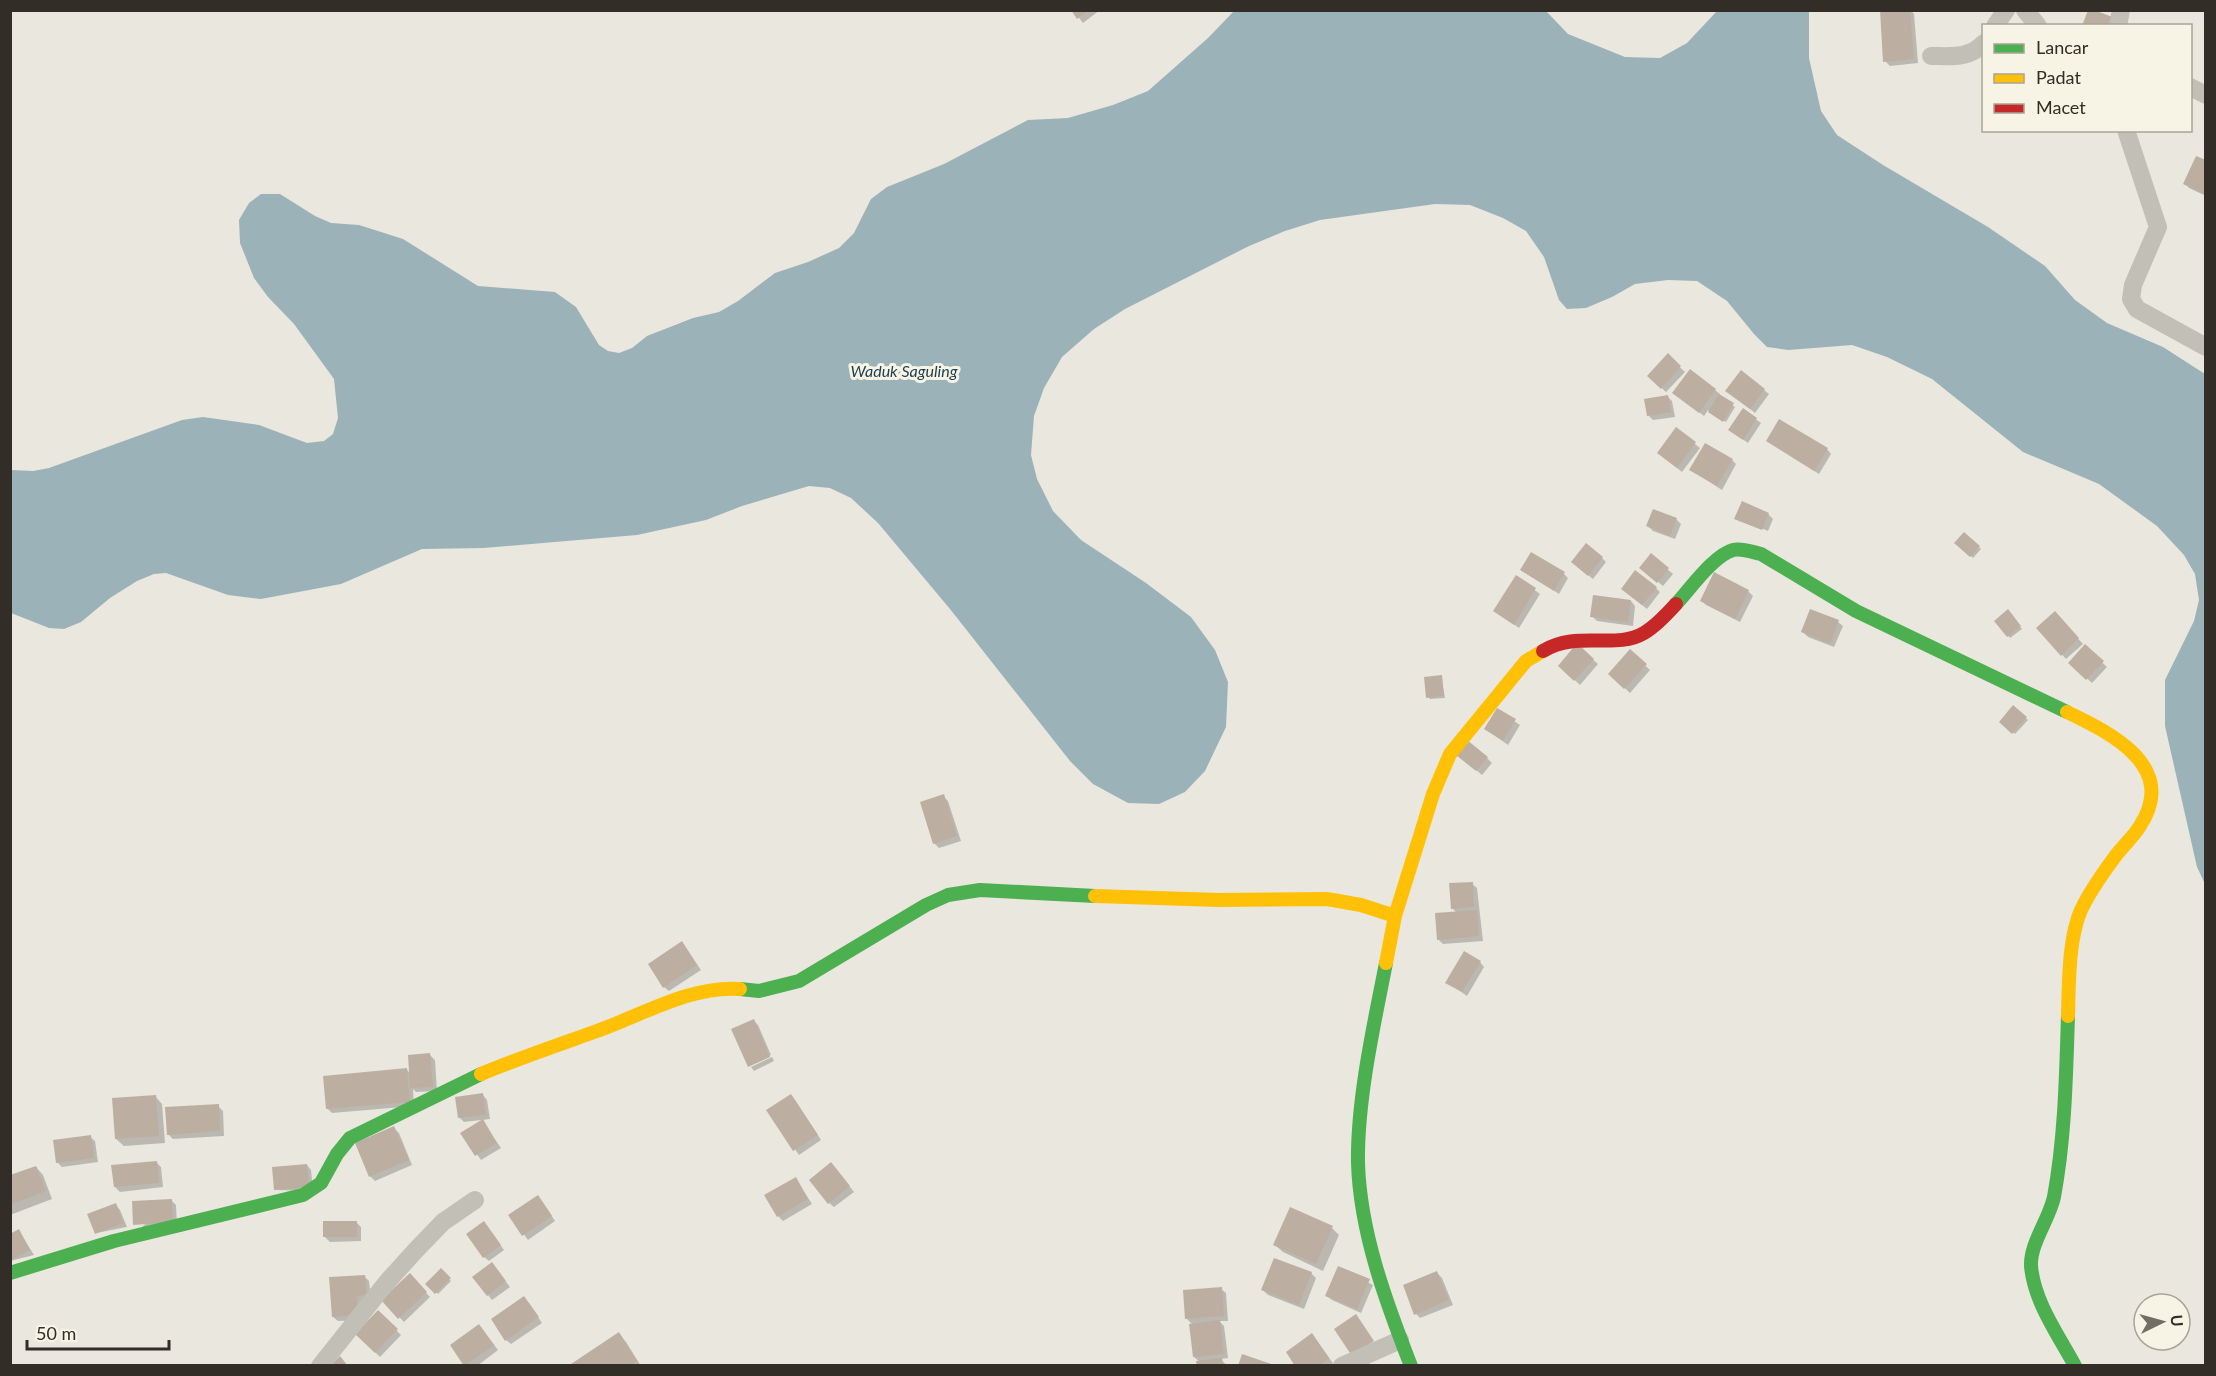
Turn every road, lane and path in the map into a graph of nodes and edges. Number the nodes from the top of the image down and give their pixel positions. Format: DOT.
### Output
graph roads {
  1 [pos="2006,10"];
  2 [pos="2025,10"];
  3 [pos="1996,24"];
  4 [pos="2036,24"];
  5 [pos="1982,44"];
  6 [pos="1931,56"];
  7 [pos="2127,132"];
  8 [pos="2205,347"];
  9 [pos="1395,916"];
  10 [pos="475,1200"];
  11 [pos="10,1273"];
  12 [pos="1400,1340"];
  13 [pos="320,1365"];
  14 [pos="1342,1365"];
  15 [pos="1411,1365"];
  16 [pos="2075,1365"];
  1 -- 3 [label="street"];
  2 -- 4 [label="street"];
  5 -- 6 [label="street"];
  7 -- 8 [label="street"];
  9 -- 11 [label="street"];
  9 -- 12 [label="street"];
  9 -- 16 [label="street"];
  10 -- 13 [label="street"];
  12 -- 14 [label="street"];
  12 -- 15 [label="street"];
}
